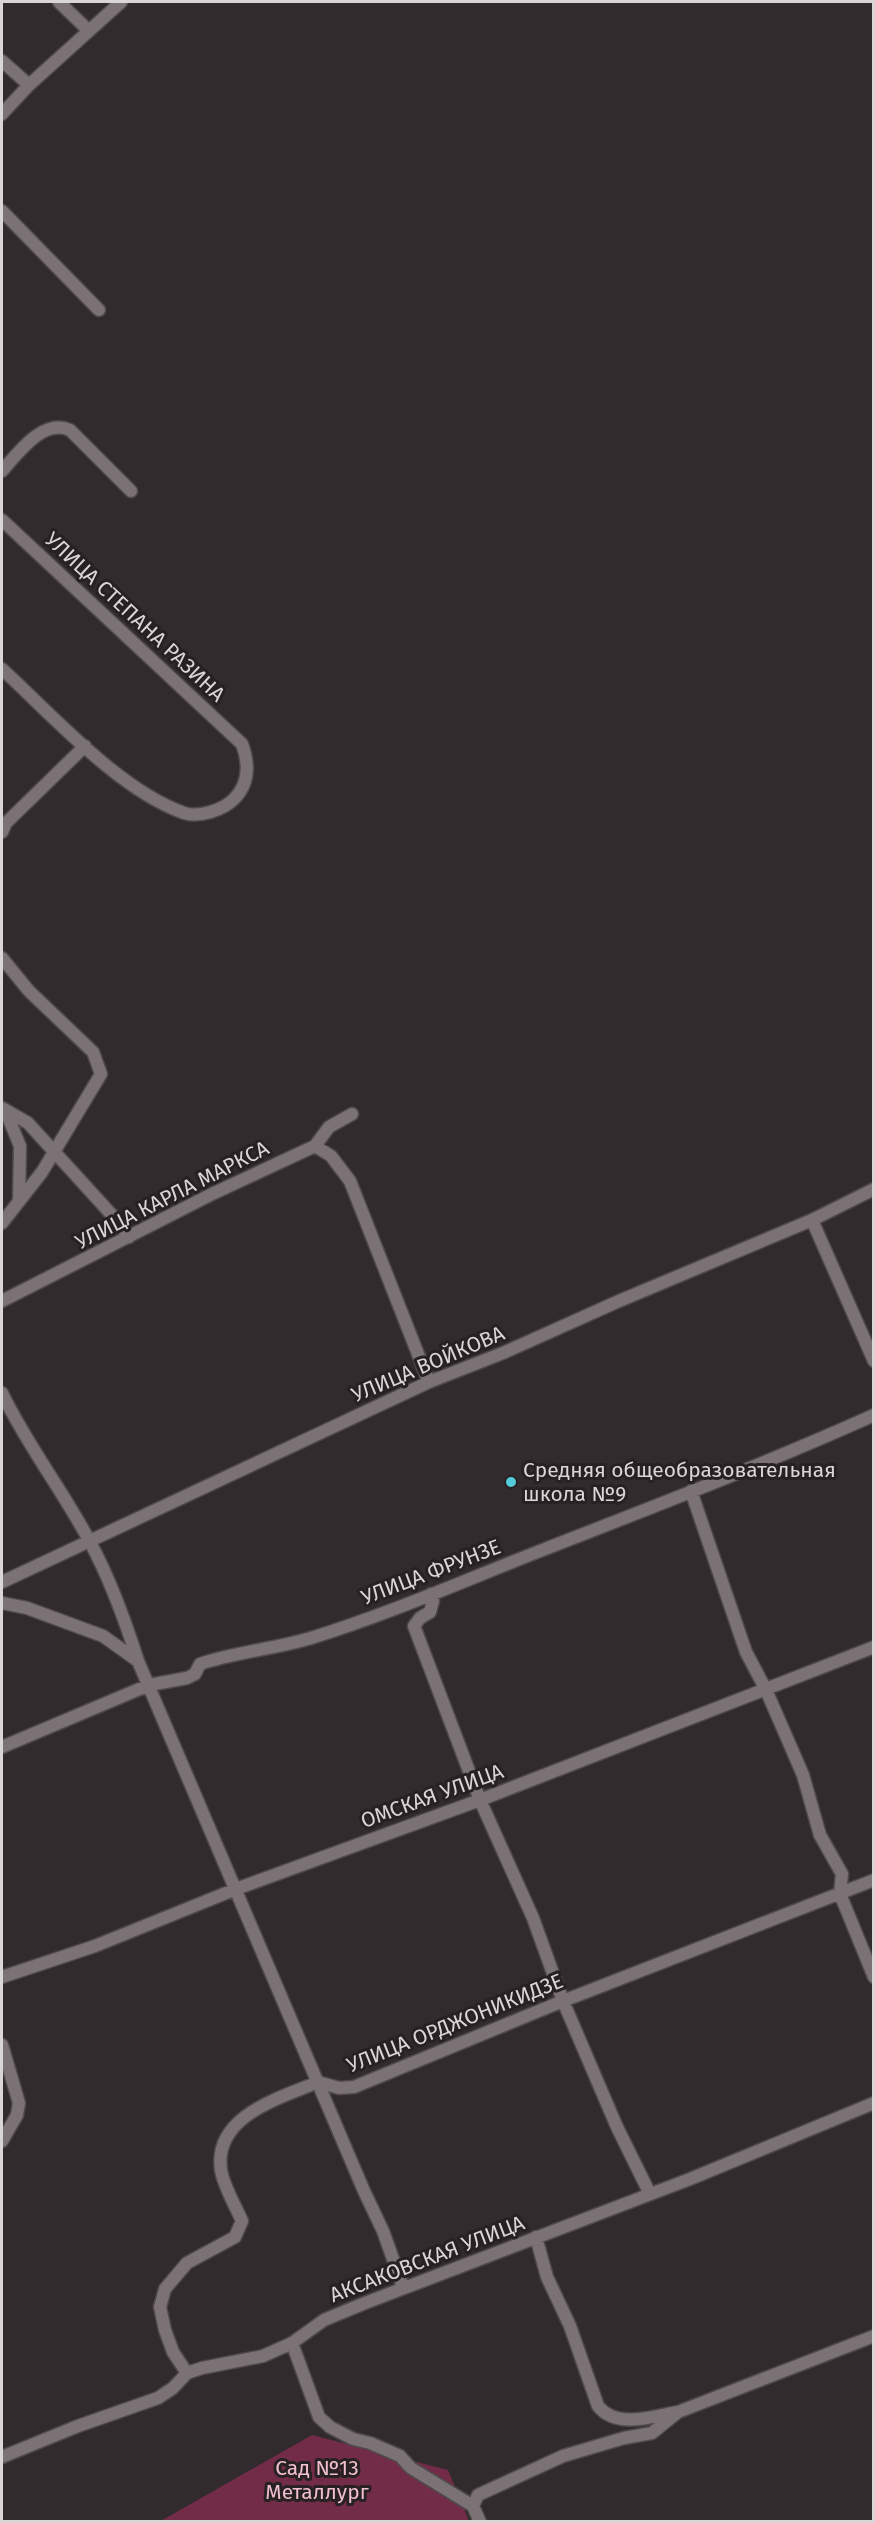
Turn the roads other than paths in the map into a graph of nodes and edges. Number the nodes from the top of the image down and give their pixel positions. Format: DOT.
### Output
graph roads {
  1 [pos="59,2"];
  2 [pos="121,2"];
  3 [pos="89,31"];
  4 [pos="2,61"];
  5 [pos="28,85"];
  6 [pos="2,114"];
  7 [pos="2,211"];
  8 [pos="99,310"];
  9 [pos="2,471"];
  10 [pos="131,491"];
  11 [pos="2,520"];
  12 [pos="2,669"];
  13 [pos="85,746"];
  14 [pos="3,824"];
  15 [pos="2,958"];
  16 [pos="4,1110"];
  17 [pos="352,1114"];
  18 [pos="315,1146"];
  19 [pos="53,1152"];
  20 [pos="873,1189"];
  21 [pos="19,1201"];
  22 [pos="812,1220"];
  23 [pos="2,1223"];
  24 [pos="129,1237"];
  25 [pos="2,1301"];
  26 [pos="873,1361"];
  27 [pos="429,1382"];
  28 [pos="2,1393"];
  29 [pos="873,1415"];
  30 [pos="691,1491"];
  31 [pos="91,1542"];
  32 [pos="2,1582"];
  33 [pos="431,1594"];
  34 [pos="2,1603"];
  35 [pos="873,1647"];
  36 [pos="138,1661"];
  37 [pos="149,1684"];
  38 [pos="766,1690"];
  39 [pos="2,1747"];
  40 [pos="480,1800"];
  41 [pos="873,1880"];
  42 [pos="236,1889"];
  43 [pos="840,1894"];
  44 [pos="2,1977"];
  45 [pos="873,1977"];
  46 [pos="563,2001"];
  47 [pos="2,2045"];
  48 [pos="318,2082"];
  49 [pos="873,2103"];
  50 [pos="2,2141"];
  51 [pos="650,2194"];
  52 [pos="536,2238"];
  53 [pos="403,2287"];
  54 [pos="873,2336"];
  55 [pos="292,2343"];
  56 [pos="188,2373"];
  57 [pos="678,2412"];
  58 [pos="2,2457"];
  59 [pos="473,2506"];
  60 [pos="480,2522"];
  1 -- 3 [label="street"];
  2 -- 3 [label="street"];
  3 -- 5 [label="street"];
  4 -- 5 [label="street"];
  5 -- 6 [label="street"];
  7 -- 8 [label="street"];
  9 -- 10 [label="street"];
  11 -- 13 [label="street, УЛИЦА СТЕПАНА РАЗИНА"];
  12 -- 13 [label="street"];
  13 -- 14 [label="street"];
  15 -- 19 [label="street"];
  16 -- 19 [label="street"];
  16 -- 21 [label="street"];
  17 -- 18 [label="street, УЛИЦА КАРЛА МАРКСА"];
  18 -- 24 [label="street, УЛИЦА КАРЛА МАРКСА"];
  18 -- 27 [label="street"];
  19 -- 21 [label="street"];
  19 -- 24 [label="street"];
  20 -- 22 [label="street, УЛИЦА ВОЙКОВА"];
  21 -- 23 [label="street"];
  22 -- 26 [label="street"];
  22 -- 27 [label="street, УЛИЦА ВОЙКОВА"];
  24 -- 25 [label="street, УЛИЦА КАРЛА МАРКСА"];
  27 -- 31 [label="street, УЛИЦА ВОЙКОВА"];
  28 -- 31 [label="street"];
  29 -- 30 [label="street, УЛИЦА ФРУНЗЕ"];
  30 -- 33 [label="street, УЛИЦА ФРУНЗЕ"];
  30 -- 38 [label="street"];
  31 -- 32 [label="street, УЛИЦА ВОЙКОВА"];
  31 -- 36 [label="street"];
  33 -- 37 [label="street, УЛИЦА ФРУНЗЕ"];
  33 -- 40 [label="street"];
  34 -- 36 [label="street"];
  35 -- 38 [label="street, ОМСКАЯ УЛИЦА"];
  36 -- 37 [label="street"];
  37 -- 39 [label="street, УЛИЦА ФРУНЗЕ"];
  37 -- 42 [label="street"];
  38 -- 40 [label="street, ОМСКАЯ УЛИЦА"];
  38 -- 43 [label="street"];
  40 -- 42 [label="street, ОМСКАЯ УЛИЦА"];
  40 -- 46 [label="street"];
  41 -- 43 [label="street, УЛИЦА ОРДЖОНИКИДЗЕ"];
  42 -- 44 [label="street, ОМСКАЯ УЛИЦА"];
  42 -- 48 [label="street"];
  43 -- 45 [label="street"];
  43 -- 46 [label="street, УЛИЦА ОРДЖОНИКИДЗЕ"];
  46 -- 48 [label="street, УЛИЦА ОРДЖОНИКИДЗЕ"];
  46 -- 51 [label="street"];
  47 -- 50 [label="street"];
  48 -- 53 [label="street"];
  48 -- 56 [label="street"];
  49 -- 51 [label="street, АКСАКОВСКАЯ УЛИЦА"];
  51 -- 52 [label="street, АКСАКОВСКАЯ УЛИЦА"];
  52 -- 53 [label="street, АКСАКОВСКАЯ УЛИЦА"];
  52 -- 57 [label="street"];
  53 -- 55 [label="street, АКСАКОВСКАЯ УЛИЦА"];
  54 -- 57 [label="street"];
  55 -- 56 [label="street, АКСАКОВСКАЯ УЛИЦА"];
  55 -- 59 [label="street"];
  56 -- 58 [label="street, АКСАКОВСКАЯ УЛИЦА"];
  57 -- 59 [label="street"];
  59 -- 60 [label="street"];
}
